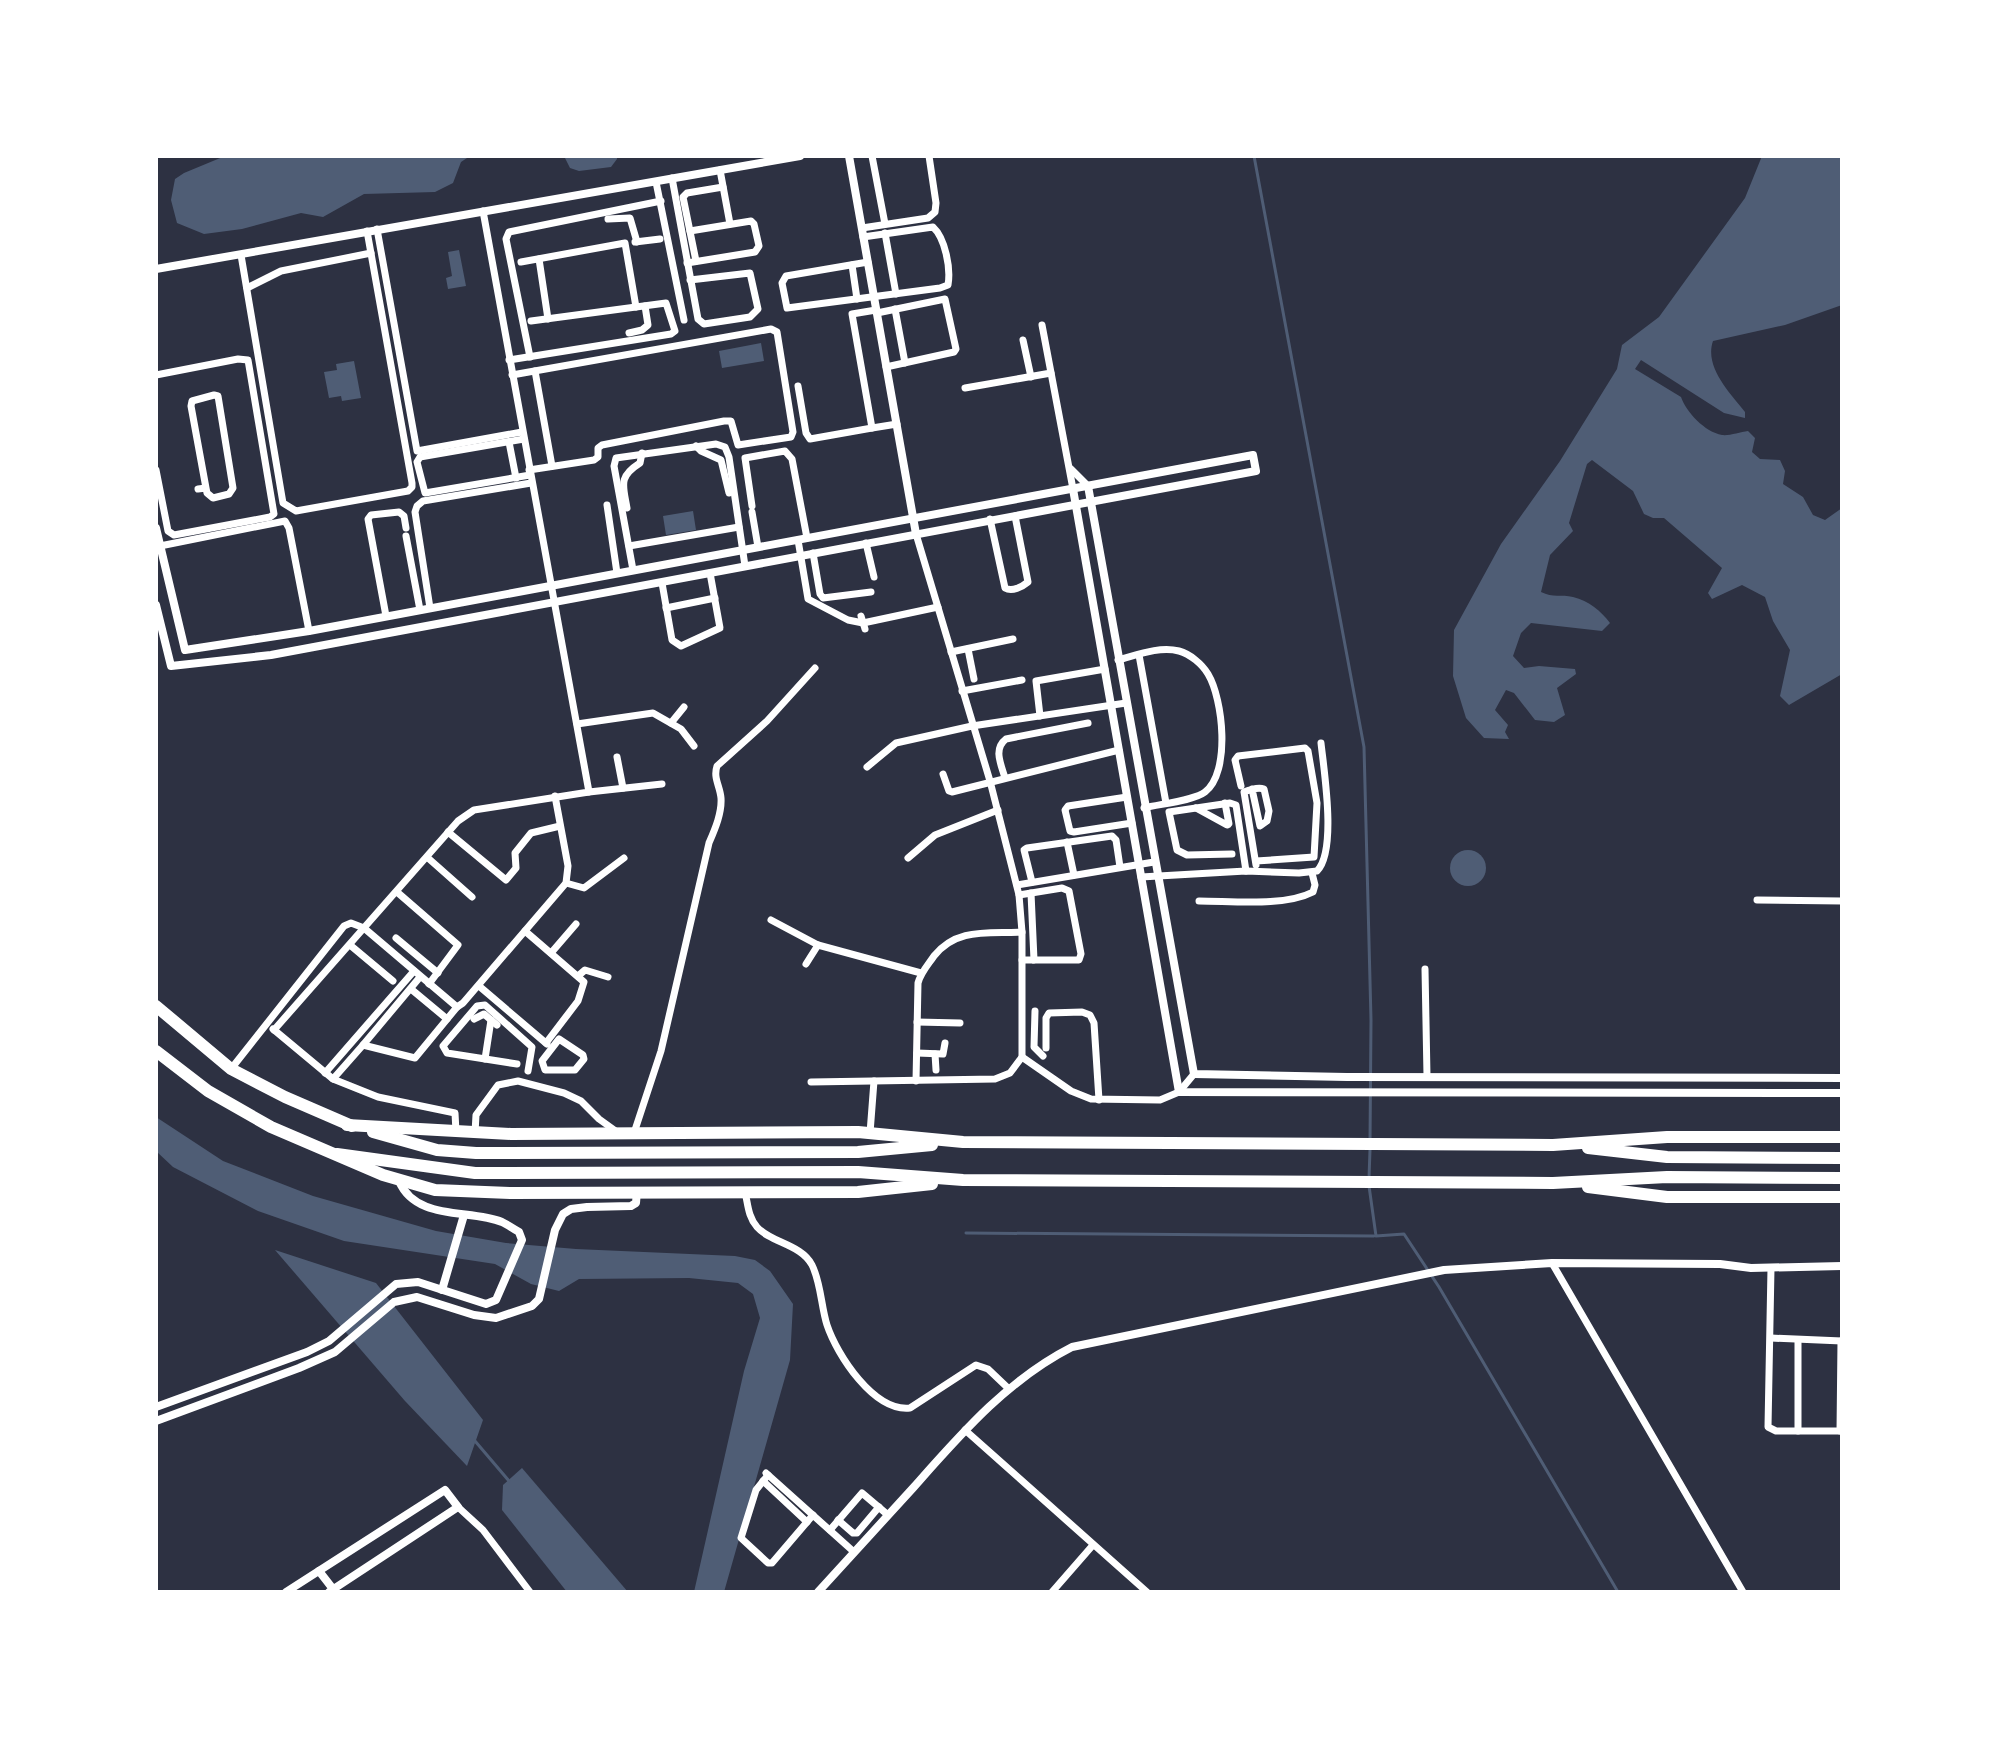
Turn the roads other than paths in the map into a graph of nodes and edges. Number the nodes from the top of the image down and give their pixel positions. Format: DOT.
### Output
graph roads {
  1 [pos="800,156"];
  2 [pos="849,156"];
  3 [pos="872,156"];
  4 [pos="929,156"];
  5 [pos="720,170"];
  6 [pos="672,178"];
  7 [pos="656,182"];
  8 [pos="723,187"];
  9 [pos="661,204"];
  10 [pos="483,211"];
  11 [pos="608,219"];
  12 [pos="730,224"];
  13 [pos="377,229"];
  14 [pos="885,229"];
  15 [pos="367,231"];
  16 [pos="690,231"];
  17 [pos="862,233"];
  18 [pos="660,239"];
  19 [pos="637,242"];
  20 [pos="625,243"];
  21 [pos="371,253"];
  22 [pos="241,255"];
  23 [pos="539,259"];
  24 [pos="521,262"];
  25 [pos="868,262"];
  26 [pos="690,264"];
  27 [pos="852,265"];
  28 [pos="156,269"];
  29 [pos="690,280"];
  30 [pos="247,288"];
  31 [pos="896,294"];
  32 [pos="874,297"];
  33 [pos="857,299"];
  34 [pos="645,306"];
  35 [pos="636,307"];
  36 [pos="895,309"];
  37 [pos="876,311"];
  38 [pos="548,319"];
  39 [pos="684,320"];
  40 [pos="531,321"];
  41 [pos="1042,325"];
  42 [pos="629,333"];
  43 [pos="1023,340"];
  44 [pos="534,356"];
  45 [pos="509,360"];
  46 [pos="905,363"];
  47 [pos="886,367"];
  48 [pos="535,371"];
  49 [pos="1051,373"];
  50 [pos="156,375"];
  51 [pos="512,375"];
  52 [pos="1031,377"];
  53 [pos="798,386"];
  54 [pos="965,388"];
  55 [pos="192,409"];
  56 [pos="182,411"];
  57 [pos="897,424"];
  58 [pos="872,428"];
  59 [pos="523,436"];
  60 [pos="509,442"];
  61 [pos="696,446"];
  62 [pos="642,453"];
  63 [pos="552,466"];
  64 [pos="1069,467"];
  65 [pos="156,470"];
  66 [pos="530,476"];
  67 [pos="516,478"];
  68 [pos="1088,486"];
  69 [pos="1073,489"];
  70 [pos="729,493"];
  71 [pos="161,497"];
  72 [pos="1091,502"];
  73 [pos="1076,504"];
  74 [pos="607,505"];
  75 [pos="627,508"];
  76 [pos="1015,516"];
  77 [pos="913,518"];
  78 [pos="990,519"];
  79 [pos="739,527"];
  80 [pos="156,528"];
  81 [pos="916,534"];
  82 [pos="803,539"];
  83 [pos="866,543"];
  84 [pos="160,546"];
  85 [pos="629,546"];
  86 [pos="758,547"];
  87 [pos="743,550"];
  88 [pos="813,553"];
  89 [pos="801,556"];
  90 [pos="745,566"];
  91 [pos="633,570"];
  92 [pos="617,573"];
  93 [pos="710,573"];
  94 [pos="874,577"];
  95 [pos="662,583"];
  96 [pos="550,586"];
  97 [pos="871,592"];
  98 [pos="715,598"];
  99 [pos="552,602"];
  100 [pos="156,605"];
  101 [pos="938,607"];
  102 [pos="666,608"];
  103 [pos="425,609"];
  104 [pos="925,610"];
  105 [pos="386,616"];
  106 [pos="927,620"];
  107 [pos="309,631"];
  108 [pos="1013,639"];
  109 [pos="208,646"];
  110 [pos="968,649"];
  111 [pos="951,652"];
  112 [pos="1139,655"];
  113 [pos="1118,660"];
  114 [pos="211,661"];
  115 [pos="815,668"];
  116 [pos="1105,669"];
  117 [pos="974,679"];
  118 [pos="1022,680"];
  119 [pos="962,691"];
  120 [pos="1126,703"];
  121 [pos="1111,705"];
  122 [pos="684,707"];
  123 [pos="1040,716"];
  124 [pos="671,723"];
  125 [pos="1088,723"];
  126 [pos="577,724"];
  127 [pos="972,726"];
  128 [pos="1321,743"];
  129 [pos="694,746"];
  130 [pos="1119,750"];
  131 [pos="617,757"];
  132 [pos="867,767"];
  133 [pos="943,774"];
  134 [pos="1005,778"];
  135 [pos="990,781"];
  136 [pos="662,784"];
  137 [pos="1241,786"];
  138 [pos="623,788"];
  139 [pos="1252,789"];
  140 [pos="589,792"];
  141 [pos="555,796"];
  142 [pos="1127,797"];
  143 [pos="1166,803"];
  144 [pos="1225,803"];
  145 [pos="1144,808"];
  146 [pos="1196,808"];
  147 [pos="998,810"];
  148 [pos="1132,823"];
  149 [pos="560,826"];
  150 [pos="448,832"];
  151 [pos="1067,842"];
  152 [pos="1232,854"];
  153 [pos="428,858"];
  154 [pos="624,858"];
  155 [pos="908,858"];
  156 [pos="1256,861"];
  157 [pos="1154,862"];
  158 [pos="1139,864"];
  159 [pos="1120,867"];
  160 [pos="1246,871"];
  161 [pos="1257,871"];
  162 [pos="1312,873"];
  163 [pos="1074,875"];
  164 [pos="1156,876"];
  165 [pos="1141,877"];
  166 [pos="1032,882"];
  167 [pos="566,883"];
  168 [pos="1017,885"];
  169 [pos="397,892"];
  170 [pos="1031,893"];
  171 [pos="1019,895"];
  172 [pos="472,897"];
  173 [pos="1757,900"];
  174 [pos="1199,901"];
  175 [pos="1842,901"];
  176 [pos="771,920"];
  177 [pos="576,924"];
  178 [pos="364,928"];
  179 [pos="525,931"];
  180 [pos="1022,932"];
  181 [pos="396,938"];
  182 [pos="350,945"];
  183 [pos="818,945"];
  184 [pos="551,953"];
  185 [pos="1022,960"];
  186 [pos="1034,960"];
  187 [pos="806,964"];
  188 [pos="1425,969"];
  189 [pos="438,973"];
  190 [pos="921,973"];
  191 [pos="417,974"];
  192 [pos="578,976"];
  193 [pos="608,977"];
  194 [pos="402,984"];
  195 [pos="429,984"];
  196 [pos="479,986"];
  197 [pos="411,989"];
  198 [pos="460,1005"];
  199 [pos="156,1006"];
  200 [pos="1022,1011"];
  201 [pos="473,1015"];
  202 [pos="447,1019"];
  203 [pos="266,1022"];
  204 [pos="917,1022"];
  205 [pos="960,1023"];
  206 [pos="274,1030"];
  207 [pos="945,1043"];
  208 [pos="363,1045"];
  209 [pos="549,1046"];
  210 [pos="156,1051"];
  211 [pos="917,1053"];
  212 [pos="935,1054"];
  213 [pos="1022,1057"];
  214 [pos="485,1059"];
  215 [pos="517,1064"];
  216 [pos="231,1069"];
  217 [pos="936,1070"];
  218 [pos="528,1071"];
  219 [pos="325,1073"];
  220 [pos="1194,1074"];
  221 [pos="1427,1076"];
  222 [pos="1473,1076"];
  223 [pos="1731,1078"];
  224 [pos="1842,1078"];
  225 [pos="333,1079"];
  226 [pos="874,1081"];
  227 [pos="916,1081"];
  228 [pos="811,1082"];
  229 [pos="1179,1092"];
  230 [pos="1474,1093"];
  231 [pos="1732,1093"];
  232 [pos="1842,1093"];
  233 [pos="1099,1100"];
  234 [pos="347,1125"];
  235 [pos="456,1132"];
  236 [pos="475,1133"];
  237 [pos="619,1133"];
  238 [pos="870,1133"];
  239 [pos="1842,1137"];
  240 [pos="635,1138"];
  241 [pos="963,1142"];
  242 [pos="1553,1145"];
  243 [pos="337,1154"];
  244 [pos="1842,1158"];
  245 [pos="1842,1178"];
  246 [pos="963,1180"];
  247 [pos="399,1181"];
  248 [pos="1553,1183"];
  249 [pos="637,1190"];
  250 [pos="745,1192"];
  251 [pos="1842,1197"];
  252 [pos="464,1215"];
  253 [pos="1552,1263"];
  254 [pos="1842,1266"];
  255 [pos="1771,1268"];
  256 [pos="442,1290"];
  257 [pos="1771,1338"];
  258 [pos="1798,1340"];
  259 [pos="1842,1341"];
  260 [pos="1009,1389"];
  261 [pos="156,1407"];
  262 [pos="156,1421"];
  263 [pos="965,1430"];
  264 [pos="1798,1431"];
  265 [pos="1841,1431"];
  266 [pos="458,1507"];
  267 [pos="879,1507"];
  268 [pos="888,1515"];
  269 [pos="810,1518"];
  270 [pos="838,1520"];
  271 [pos="830,1530"];
  272 [pos="1093,1545"];
  273 [pos="854,1552"];
  274 [pos="319,1571"];
  275 [pos="331,1591"];
  276 [pos="286,1592"];
  277 [pos="530,1592"];
  278 [pos="818,1592"];
  279 [pos="1052,1592"];
  280 [pos="1147,1592"];
  281 [pos="1743,1592"];
  1 -- 5 [label="street"];
  2 -- 17 [label="street"];
  3 -- 14 [label="street"];
  4 -- 14 [label="street"];
  5 -- 6 [label="street"];
  5 -- 8 [label="street"];
  6 -- 7 [label="street"];
  6 -- 26 [label="street"];
  7 -- 9 [label="street"];
  7 -- 10 [label="street"];
  8 -- 12 [label="street"];
  8 -- 16 [label="street"];
  9 -- 39 [label="street"];
  9 -- 44 [label="street"];
  10 -- 13 [label="street"];
  10 -- 45 [label="street"];
  11 -- 19 [label="street"];
  12 -- 16 [label="street"];
  12 -- 26 [label="street"];
  13 -- 15 [label="street"];
  13 -- 59 [label="street"];
  14 -- 17 [label="street"];
  14 -- 31 [label="street"];
  14 -- 31 [label="street"];
  15 -- 21 [label="street"];
  15 -- 22 [label="street"];
  16 -- 26 [label="street"];
  17 -- 25 [label="street"];
  18 -- 19 [label="street"];
  19 -- 20 [label="street"];
  20 -- 23 [label="street"];
  20 -- 35 [label="street"];
  21 -- 30 [label="street"];
  21 -- 30 [label="street"];
  22 -- 28 [label="street"];
  22 -- 30 [label="street"];
  23 -- 24 [label="street"];
  23 -- 38 [label="street"];
  25 -- 27 [label="street"];
  25 -- 32 [label="street"];
  26 -- 29 [label="street"];
  27 -- 33 [label="street"];
  27 -- 33 [label="street"];
  29 -- 29 [label="street"];
  31 -- 32 [label="street"];
  32 -- 33 [label="street"];
  32 -- 37 [label="street"];
  34 -- 35 [label="street"];
  34 -- 42 [label="street"];
  34 -- 44 [label="street"];
  35 -- 38 [label="street"];
  36 -- 37 [label="street"];
  36 -- 46 [label="street"];
  36 -- 46 [label="street"];
  37 -- 47 [label="street"];
  37 -- 58 [label="street"];
  38 -- 40 [label="street"];
  41 -- 49 [label="street"];
  43 -- 52 [label="street"];
  44 -- 45 [label="street"];
  45 -- 51 [label="street"];
  46 -- 47 [label="street"];
  47 -- 57 [label="street"];
  48 -- 51 [label="street"];
  48 -- 63 [label="street"];
  48 -- 63 [label="street"];
  49 -- 52 [label="street"];
  49 -- 64 [label="street"];
  50 -- 71 [label="street"];
  51 -- 59 [label="street"];
  52 -- 54 [label="street"];
  53 -- 58 [label="street"];
  55 -- 55 [label="street"];
  55 -- 56 [label="street"];
  57 -- 58 [label="street"];
  57 -- 77 [label="street"];
  59 -- 60 [label="street"];
  59 -- 66 [label="street"];
  60 -- 67 [label="street"];
  60 -- 67 [label="street"];
  61 -- 62 [label="street"];
  61 -- 70 [label="street"];
  61 -- 79 [label="street"];
  62 -- 75 [label="street"];
  62 -- 85 [label="street"];
  63 -- 66 [label="street"];
  64 -- 68 [label="street"];
  64 -- 69 [label="street"];
  65 -- 71 [label="street"];
  66 -- 67 [label="street"];
  66 -- 96 [label="street"];
  66 -- 103 [label="street"];
  68 -- 69 [label="street"];
  68 -- 72 [label="street"];
  68 -- 72 [label="street"];
  69 -- 73 [label="street"];
  69 -- 77 [label="street"];
  72 -- 73 [label="street"];
  72 -- 113 [label="street"];
  73 -- 76 [label="street"];
  73 -- 116 [label="street"];
  74 -- 92 [label="street"];
  76 -- 78 [label="street"];
  76 -- 78 [label="street"];
  77 -- 81 [label="street"];
  77 -- 82 [label="street"];
  78 -- 81 [label="street"];
  79 -- 85 [label="street"];
  79 -- 87 [label="street"];
  80 -- 84 [label="street"];
  81 -- 83 [label="street"];
  81 -- 101 [label="street"];
  82 -- 86 [label="street"];
  82 -- 86 [label="street"];
  82 -- 89 [label="street"];
  83 -- 88 [label="street"];
  83 -- 94 [label="street"];
  84 -- 107 [label="street"];
  84 -- 109 [label="street"];
  85 -- 91 [label="street"];
  86 -- 87 [label="street"];
  87 -- 90 [label="street"];
  87 -- 91 [label="street"];
  88 -- 89 [label="street"];
  88 -- 97 [label="street"];
  89 -- 90 [label="street"];
  89 -- 104 [label="street"];
  90 -- 93 [label="street"];
  91 -- 92 [label="street"];
  92 -- 96 [label="street"];
  93 -- 95 [label="street"];
  93 -- 98 [label="street"];
  95 -- 99 [label="street"];
  95 -- 102 [label="street"];
  96 -- 99 [label="street"];
  96 -- 103 [label="street"];
  98 -- 102 [label="street"];
  98 -- 102 [label="street"];
  99 -- 114 [label="street"];
  99 -- 126 [label="street"];
  100 -- 114 [label="street"];
  101 -- 104 [label="street"];
  101 -- 111 [label="street"];
  103 -- 105 [label="street"];
  103 -- 105 [label="street"];
  104 -- 106 [label="street"];
  105 -- 107 [label="street"];
  107 -- 109 [label="street"];
  108 -- 110 [label="street"];
  109 -- 114 [label="street"];
  110 -- 111 [label="street"];
  110 -- 117 [label="street"];
  111 -- 119 [label="street"];
  112 -- 113 [label="street"];
  112 -- 143 [label="street"];
  112 -- 143 [label="street"];
  113 -- 120 [label="street"];
  115 -- 240 [label="street"];
  116 -- 121 [label="street"];
  116 -- 123 [label="street"];
  118 -- 119 [label="street"];
  119 -- 127 [label="street"];
  120 -- 121 [label="street"];
  120 -- 145 [label="street"];
  121 -- 123 [label="street"];
  121 -- 130 [label="street"];
  122 -- 124 [label="street"];
  123 -- 127 [label="street"];
  124 -- 126 [label="street"];
  124 -- 129 [label="street"];
  125 -- 134 [label="street"];
  126 -- 140 [label="street"];
  127 -- 132 [label="street"];
  127 -- 135 [label="street"];
  128 -- 162 [label="street"];
  130 -- 134 [label="street"];
  130 -- 142 [label="street"];
  131 -- 138 [label="street"];
  133 -- 135 [label="street"];
  134 -- 135 [label="street"];
  135 -- 147 [label="street"];
  136 -- 138 [label="street"];
  137 -- 156 [label="street"];
  138 -- 140 [label="street"];
  139 -- 139 [label="street"];
  139 -- 156 [label="street"];
  140 -- 141 [label="street"];
  141 -- 149 [label="street"];
  141 -- 150 [label="street"];
  142 -- 148 [label="street"];
  142 -- 148 [label="street"];
  143 -- 145 [label="street"];
  144 -- 146 [label="street"];
  144 -- 146 [label="street"];
  144 -- 160 [label="street"];
  145 -- 157 [label="street"];
  146 -- 152 [label="street"];
  147 -- 155 [label="street"];
  147 -- 168 [label="street"];
  148 -- 158 [label="street"];
  149 -- 150 [label="street"];
  149 -- 167 [label="street"];
  150 -- 153 [label="street"];
  151 -- 159 [label="street"];
  151 -- 163 [label="street"];
  151 -- 166 [label="street"];
  153 -- 169 [label="street"];
  153 -- 172 [label="street"];
  154 -- 167 [label="street"];
  156 -- 161 [label="street"];
  157 -- 158 [label="street"];
  157 -- 164 [label="street"];
  158 -- 159 [label="street"];
  158 -- 165 [label="street"];
  159 -- 163 [label="street"];
  160 -- 161 [label="street"];
  160 -- 164 [label="street"];
  161 -- 162 [label="street"];
  162 -- 174 [label="street"];
  163 -- 166 [label="street"];
  164 -- 165 [label="street"];
  164 -- 220 [label="street"];
  165 -- 229 [label="street"];
  166 -- 168 [label="street"];
  167 -- 179 [label="street"];
  168 -- 171 [label="street"];
  169 -- 178 [label="street"];
  169 -- 189 [label="street"];
  170 -- 171 [label="street"];
  170 -- 186 [label="street"];
  170 -- 186 [label="street"];
  171 -- 180 [label="street"];
  173 -- 175 [label="street"];
  176 -- 183 [label="street"];
  177 -- 184 [label="street"];
  178 -- 182 [label="street"];
  178 -- 191 [label="street"];
  178 -- 203 [label="street"];
  179 -- 184 [label="street"];
  179 -- 196 [label="street"];
  180 -- 185 [label="street"];
  180 -- 190 [label="street"];
  181 -- 189 [label="street"];
  182 -- 194 [label="street"];
  182 -- 206 [label="street"];
  183 -- 187 [label="street"];
  183 -- 190 [label="street"];
  184 -- 192 [label="street"];
  185 -- 186 [label="street"];
  185 -- 200 [label="street"];
  188 -- 221 [label="street"];
  189 -- 195 [label="street"];
  190 -- 204 [label="street"];
  191 -- 194 [label="street"];
  191 -- 195 [label="street"];
  191 -- 197 [label="street"];
  192 -- 193 [label="street"];
  192 -- 209 [label="street"];
  194 -- 219 [label="street"];
  195 -- 198 [label="street"];
  196 -- 198 [label="street"];
  196 -- 209 [label="street"];
  197 -- 202 [label="street"];
  197 -- 208 [label="street"];
  198 -- 201 [label="street"];
  198 -- 202 [label="street"];
  199 -- 216 [label="highway"];
  200 -- 213 [label="street"];
  200 -- 233 [label="street"];
  201 -- 214 [label="street"];
  201 -- 214 [label="street"];
  201 -- 218 [label="street"];
  202 -- 208 [label="street"];
  203 -- 206 [label="street"];
  203 -- 216 [label="street"];
  204 -- 205 [label="street"];
  204 -- 211 [label="street"];
  206 -- 219 [label="street"];
  207 -- 212 [label="street"];
  208 -- 225 [label="street"];
  209 -- 209 [label="street"];
  210 -- 243 [label="highway"];
  211 -- 212 [label="street"];
  211 -- 227 [label="street"];
  212 -- 217 [label="street"];
  213 -- 227 [label="street"];
  213 -- 233 [label="street"];
  214 -- 215 [label="street"];
  216 -- 234 [label="highway"];
  219 -- 225 [label="street"];
  220 -- 221 [label="street"];
  220 -- 229 [label="street"];
  221 -- 222 [label="street"];
  222 -- 223 [label="street"];
  222 -- 230 [label="street"];
  223 -- 224 [label="street"];
  223 -- 231 [label="street"];
  225 -- 235 [label="street"];
  226 -- 227 [label="street"];
  226 -- 228 [label="street"];
  226 -- 238 [label="street"];
  229 -- 230 [label="street"];
  229 -- 233 [label="street"];
  230 -- 231 [label="street"];
  231 -- 232 [label="street"];
  234 -- 235 [label="highway"];
  234 -- 241 [label="highway"];
  235 -- 236 [label="highway"];
  236 -- 237 [label="highway"];
  236 -- 237 [label="street"];
  237 -- 240 [label="highway"];
  238 -- 240 [label="highway"];
  238 -- 241 [label="highway"];
  239 -- 242 [label="highway"];
  241 -- 242 [label="highway"];
  242 -- 244 [label="highway"];
  243 -- 246 [label="highway"];
  243 -- 247 [label="highway"];
  245 -- 248 [label="highway"];
  246 -- 248 [label="highway"];
  246 -- 250 [label="highway"];
  247 -- 249 [label="highway"];
  247 -- 252 [label="street"];
  248 -- 251 [label="highway"];
  249 -- 250 [label="highway"];
  249 -- 262 [label="street"];
  250 -- 260 [label="street"];
  252 -- 256 [label="street"];
  252 -- 256 [label="street"];
  253 -- 255 [label="street"];
  253 -- 260 [label="street"];
  253 -- 281 [label="street"];
  254 -- 255 [label="street"];
  255 -- 257 [label="street"];
  256 -- 261 [label="street"];
  257 -- 258 [label="street"];
  257 -- 264 [label="street"];
  258 -- 259 [label="street"];
  258 -- 264 [label="street"];
  259 -- 265 [label="street"];
  260 -- 263 [label="street"];
  263 -- 268 [label="street"];
  263 -- 272 [label="street"];
  264 -- 265 [label="street"];
  266 -- 274 [label="street"];
  266 -- 275 [label="street"];
  266 -- 277 [label="street"];
  267 -- 268 [label="street"];
  267 -- 270 [label="street"];
  267 -- 270 [label="street"];
  268 -- 273 [label="street"];
  269 -- 269 [label="street"];
  269 -- 271 [label="street"];
  270 -- 271 [label="street"];
  271 -- 273 [label="street"];
  272 -- 279 [label="street"];
  272 -- 280 [label="street"];
  273 -- 278 [label="street"];
  274 -- 275 [label="street"];
  274 -- 276 [label="street"];
}
